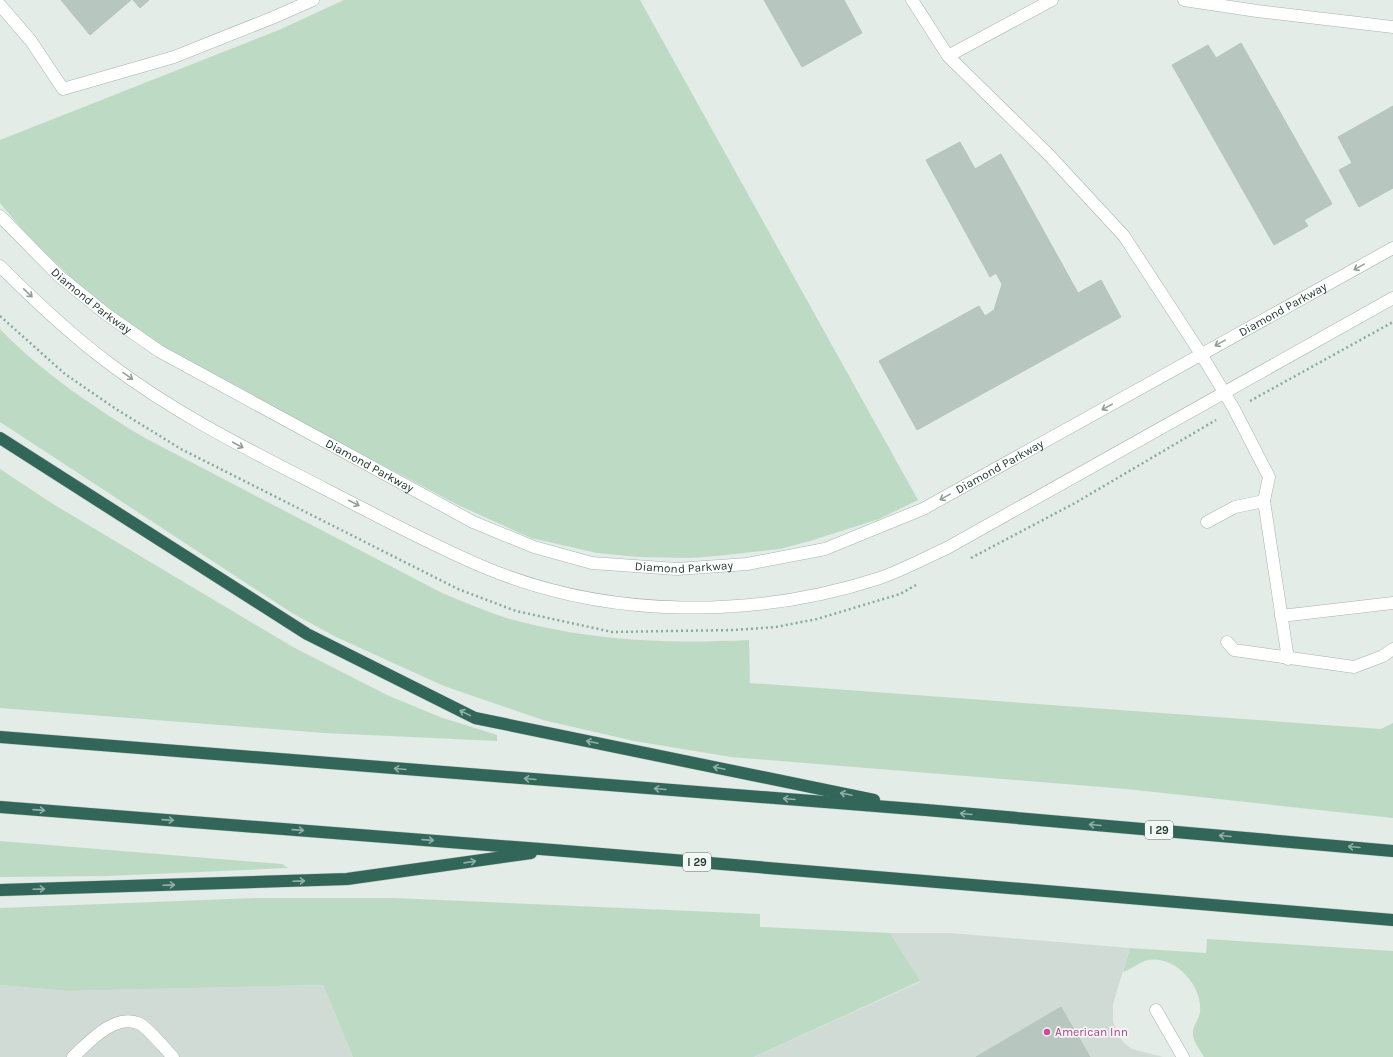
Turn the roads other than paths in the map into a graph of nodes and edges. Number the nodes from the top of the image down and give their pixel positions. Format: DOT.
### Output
graph roads {
  1 [pos="314,0"];
  2 [pos="912,0"];
  3 [pos="1052,0"];
  4 [pos="1184,0"];
  5 [pos="0,5"];
  6 [pos="1393,27"];
  7 [pos="948,56"];
  8 [pos="0,216"];
  9 [pos="1393,248"];
  10 [pos="0,266"];
  11 [pos="1393,298"];
  12 [pos="1201,354"];
  13 [pos="1225,393"];
  14 [pos="0,438"];
  15 [pos="1264,501"];
  16 [pos="1207,522"];
  17 [pos="1393,603"];
  18 [pos="1281,616"];
  19 [pos="1227,642"];
  20 [pos="1393,649"];
  21 [pos="1288,659"];
  22 [pos="0,737"];
  23 [pos="0,807"];
  24 [pos="926,810"];
  25 [pos="553,850"];
  26 [pos="1393,851"];
  27 [pos="0,890"];
  28 [pos="1393,920"];
  29 [pos="1156,1010"];
  30 [pos="73,1057"];
  31 [pos="173,1057"];
  32 [pos="1183,1057"];
  1 -- 5 [label="street"];
  2 -- 7 [label="street"];
  3 -- 7 [label="street"];
  4 -- 6 [label="street"];
  7 -- 12 [label="street"];
  12 -- 8 [label="street, Diamond Parkway, one-way"];
  9 -- 12 [label="street, Diamond Parkway, one-way"];
  10 -- 13 [label="street, one-way"];
  11 -- 13 [label="street"];
  12 -- 13 [label="street"];
  13 -- 15 [label="street"];
  24 -- 14 [label="highway, one-way"];
  15 -- 16 [label="street"];
  15 -- 18 [label="street"];
  17 -- 18 [label="street"];
  18 -- 21 [label="street"];
  19 -- 21 [label="street"];
  20 -- 21 [label="street"];
  24 -- 22 [label="highway, I 29, one-way"];
  23 -- 25 [label="highway, I 29, one-way"];
  26 -- 24 [label="highway, I 29, one-way"];
  27 -- 25 [label="highway, one-way"];
  25 -- 28 [label="highway, I 29"];
  29 -- 32 [label="street"];
  30 -- 31 [label="street"];
}
